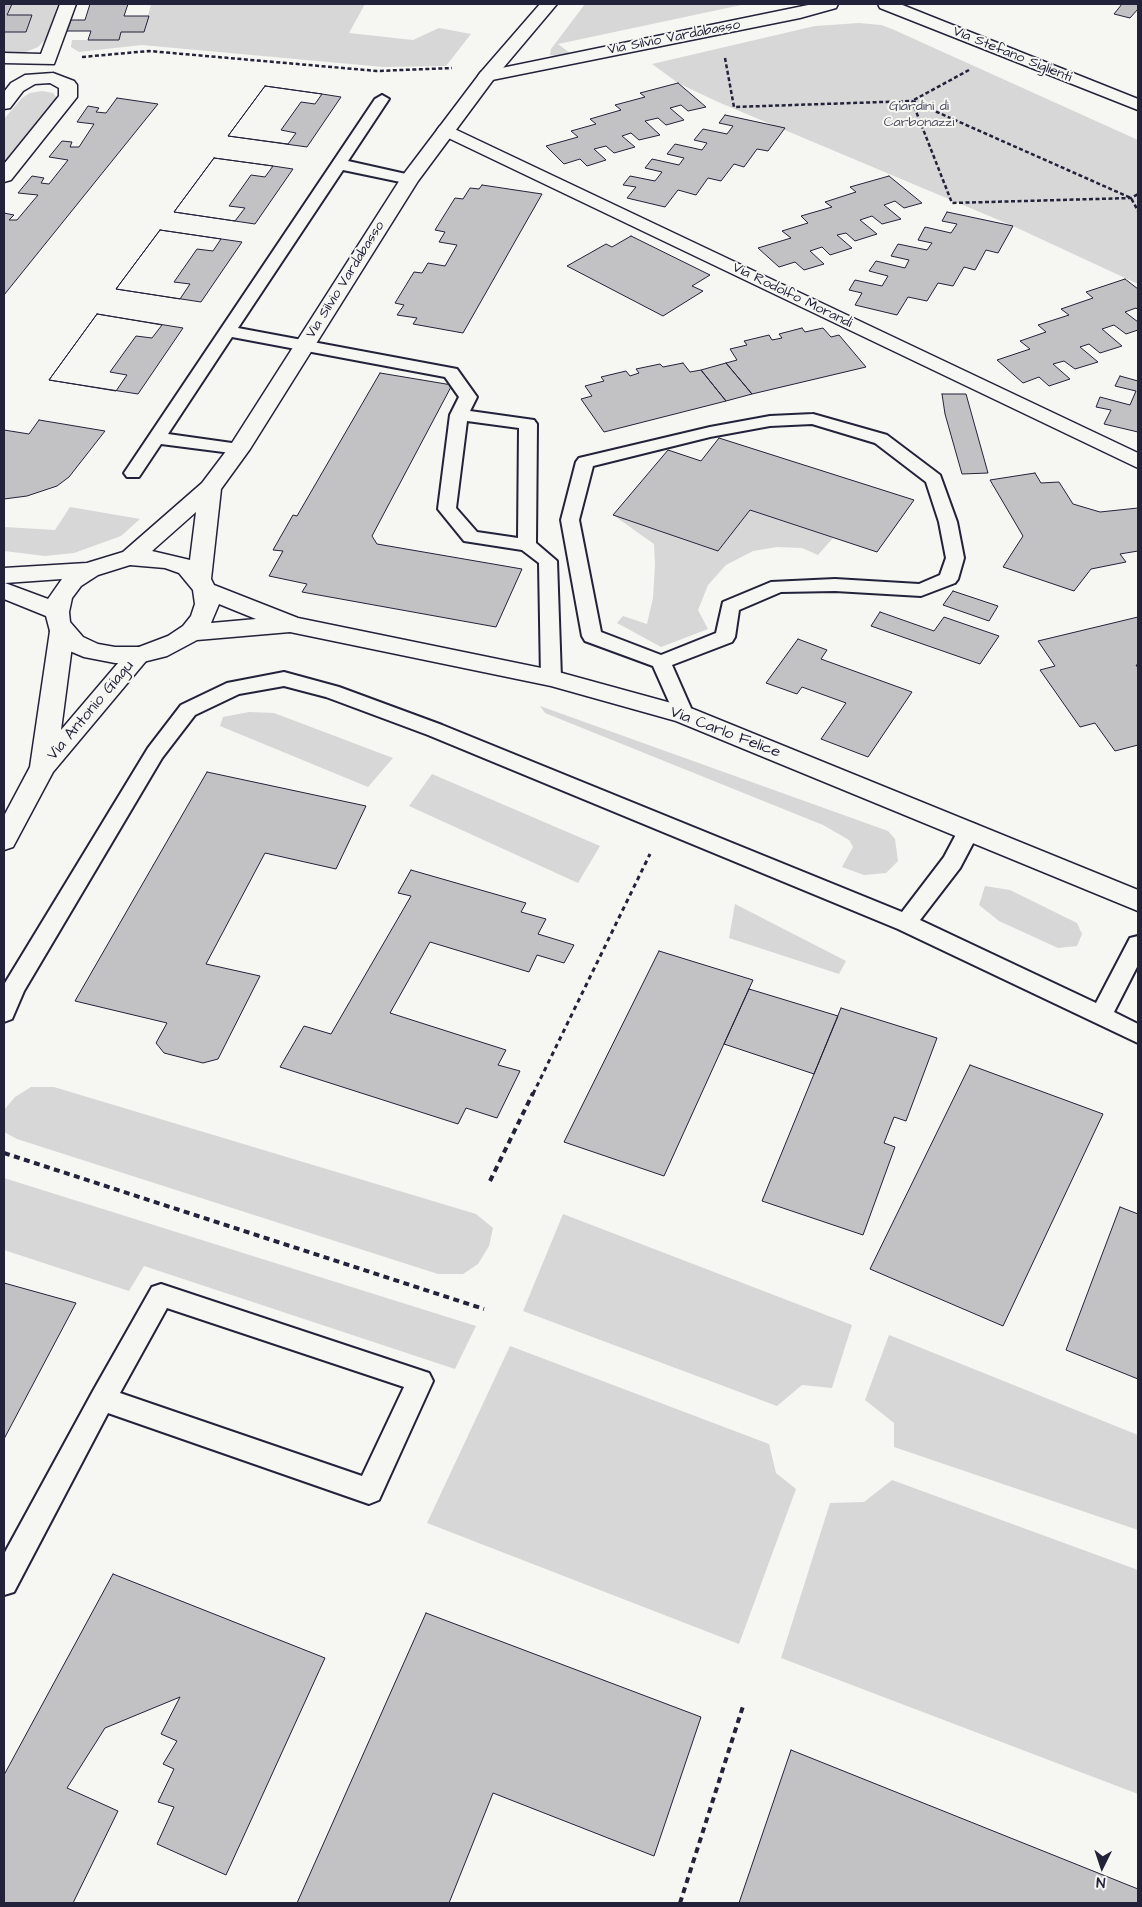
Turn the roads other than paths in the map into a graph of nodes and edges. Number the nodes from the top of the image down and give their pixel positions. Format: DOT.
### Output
graph roads {
  1 [pos="68,4"];
  2 [pos="549,4"];
  3 [pos="830,4"];
  4 [pos="886,4"];
  5 [pos="4,58"];
  6 [pos="48,60"];
  7 [pos="487,76"];
  8 [pos="53,78"];
  9 [pos="382,99"];
  10 [pos="4,104"];
  11 [pos="1138,105"];
  12 [pos="446,130"];
  13 [pos="338,164"];
  14 [pos="4,176"];
  15 [pos="410,179"];
  16 [pos="228,331"];
  17 [pos="304,346"];
  18 [pos="459,415"];
  19 [pos="156,438"];
  20 [pos="239,449"];
  21 [pos="1138,461"];
  22 [pos="133,473"];
  23 [pos="210,488"];
  24 [pos="527,544"];
  25 [pos="130,558"];
  26 [pos="90,570"];
  27 [pos="4,575"];
  28 [pos="202,584"];
  29 [pos="4,590"];
  30 [pos="59,621"];
  31 [pos="293,625"];
  32 [pos="191,632"];
  33 [pos="139,654"];
  34 [pos="661,662"];
  35 [pos="551,678"];
  36 [pos="684,715"];
  37 [pos="43,768"];
  38 [pos="969,830"];
  39 [pos="4,840"];
  40 [pos="1138,901"];
  41 [pos="906,923"];
  42 [pos="1138,944"];
  43 [pos="4,1013"];
  44 [pos="1102,1016"];
  45 [pos="1138,1034"];
  46 [pos="102,1399"];
  47 [pos="4,1582"];
  1 -- 6 [label="main road"];
  2 -- 7 [label="main road, Via Silvio Vardabasso"];
  3 -- 7 [label="main road, Via Silvio Vardabasso"];
  4 -- 11 [label="main road, Via Stefano Siglienti"];
  5 -- 6 [label="main road"];
  6 -- 8 [label="main road"];
  7 -- 12 [label="main road, Via Silvio Vardabasso"];
  8 -- 10 [label="main road"];
  8 -- 14 [label="main road"];
  9 -- 13 [label="lane"];
  12 -- 15 [label="main road, Via Silvio Vardabasso"];
  12 -- 21 [label="main road, Via Rodolfo Morandi"];
  13 -- 15 [label="lane"];
  13 -- 16 [label="lane"];
  15 -- 17 [label="main road, Via Silvio Vardabasso"];
  16 -- 17 [label="lane"];
  16 -- 19 [label="lane"];
  17 -- 18 [label="lane"];
  17 -- 20 [label="main road, Via Silvio Vardabasso"];
  18 -- 24 [label="lane"];
  18 -- 24 [label="lane"];
  19 -- 20 [label="lane"];
  19 -- 22 [label="lane"];
  20 -- 23 [label="main road, Via Silvio Vardabasso"];
  23 -- 25 [label="main road, Via Silvio Vardabasso"];
  23 -- 28 [label="main road, Via Silvio Vardabasso"];
  24 -- 35 [label="lane"];
  25 -- 26 [label="main road"];
  25 -- 28 [label="main road"];
  26 -- 27 [label="main road"];
  26 -- 30 [label="main road"];
  28 -- 31 [label="main road, Via Carlo Felice"];
  28 -- 32 [label="main road"];
  29 -- 30 [label="main road"];
  30 -- 33 [label="main road"];
  30 -- 37 [label="main road, Via Antonio Giagu"];
  31 -- 32 [label="main road, Via Carlo Felice"];
  31 -- 35 [label="main road, Via Carlo Felice"];
  32 -- 33 [label="main road"];
  33 -- 37 [label="main road, Via Antonio Giagu"];
  34 -- 34 [label="lane"];
  34 -- 36 [label="lane"];
  35 -- 36 [label="main road, Via Carlo Felice"];
  36 -- 38 [label="main road, Via Carlo Felice"];
  37 -- 39 [label="main road, Via Antonio Giagu"];
  38 -- 40 [label="main road, Via Carlo Felice"];
  38 -- 41 [label="lane"];
  41 -- 43 [label="lane"];
  41 -- 44 [label="lane"];
  42 -- 44 [label="lane"];
  44 -- 45 [label="lane"];
  46 -- 46 [label="lane"];
  46 -- 47 [label="lane"];
}
